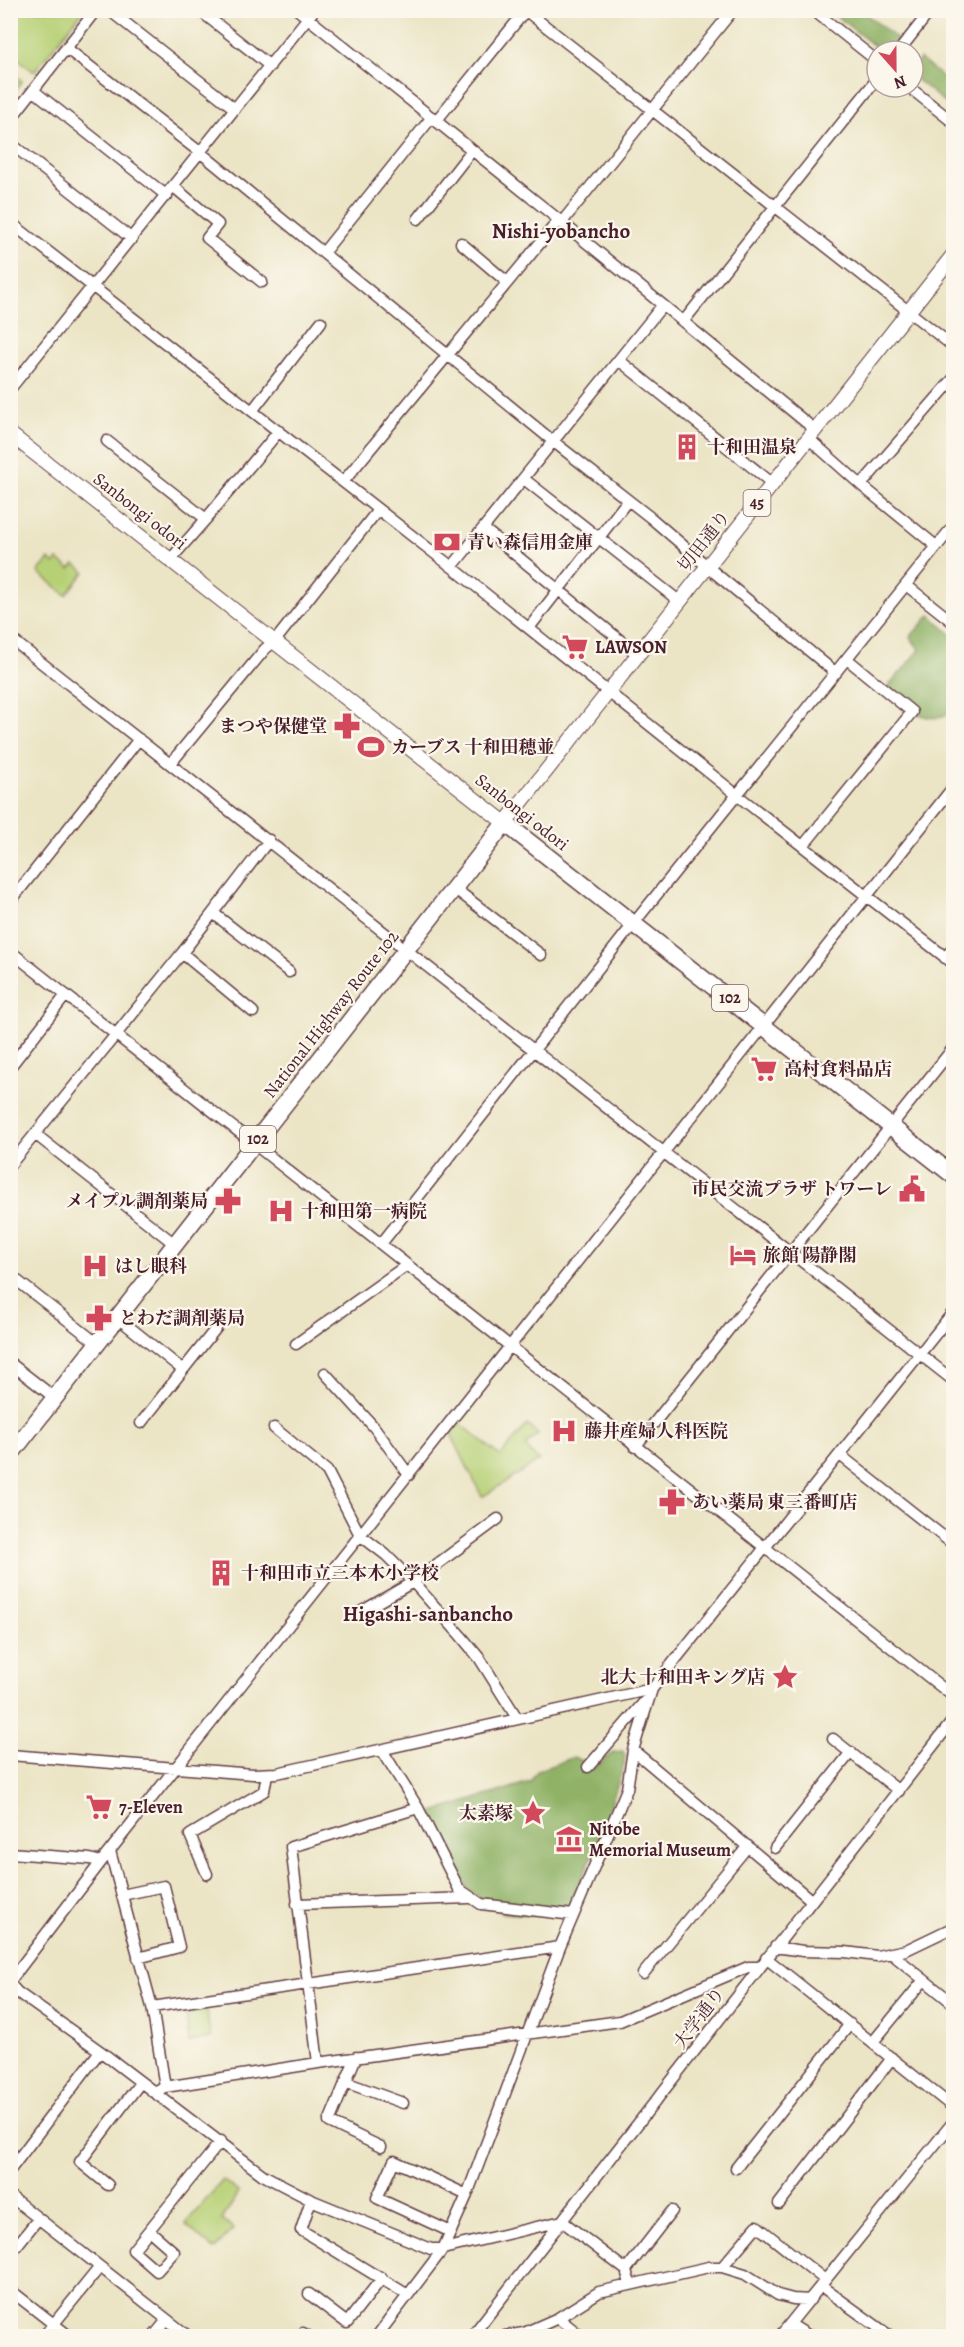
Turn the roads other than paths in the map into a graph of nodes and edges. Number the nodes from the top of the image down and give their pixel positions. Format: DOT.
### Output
graph roads {
  1 [pos="96,10"];
  2 [pos="109,10"];
  3 [pos="199,10"];
  4 [pos="298,10"];
  5 [pos="733,10"];
  6 [pos="813,10"];
  7 [pos="931,10"];
  8 [pos="525,11"];
  9 [pos="311,14"];
  10 [pos="908,39"];
  11 [pos="66,48"];
  12 [pos="865,51"];
  13 [pos="270,66"];
  14 [pos="34,91"];
  15 [pos="865,94"];
  16 [pos="924,99"];
  17 [pos="235,109"];
  18 [pos="652,110"];
  19 [pos="434,119"];
  20 [pos="10,120"];
  21 [pos="954,123"];
  22 [pos="10,143"];
  23 [pos="472,150"];
  24 [pos="201,153"];
  25 [pos="170,192"];
  26 [pos="774,207"];
  27 [pos="418,219"];
  28 [pos="560,221"];
  29 [pos="10,222"];
  30 [pos="132,239"];
  31 [pos="461,243"];
  32 [pos="323,253"];
  33 [pos="954,254"];
  34 [pos="262,282"];
  35 [pos="507,282"];
  36 [pos="94,288"];
  37 [pos="662,306"];
  38 [pos="908,311"];
  39 [pos="321,322"];
  40 [pos="683,322"];
  41 [pos="954,347"];
  42 [pos="447,355"];
  43 [pos="620,361"];
  44 [pos="954,378"];
  45 [pos="10,389"];
  46 [pos="252,411"];
  47 [pos="279,431"];
  48 [pos="10,434"];
  49 [pos="811,434"];
  50 [pos="107,441"];
  51 [pos="554,442"];
  52 [pos="524,479"];
  53 [pos="343,482"];
  54 [pos="773,484"];
  55 [pos="861,485"];
  56 [pos="628,500"];
  57 [pos="378,510"];
  58 [pos="206,519"];
  59 [pos="954,525"];
  60 [pos="484,529"];
  61 [pos="601,537"];
  62 [pos="936,546"];
  63 [pos="171,560"];
  64 [pos="452,567"];
  65 [pos="706,567"];
  66 [pos="906,585"];
  67 [pos="560,591"];
  68 [pos="679,601"];
  69 [pos="954,623"];
  70 [pos="529,628"];
  71 [pos="11,638"];
  72 [pos="275,641"];
  73 [pos="637,654"];
  74 [pos="847,659"];
  75 [pos="836,673"];
  76 [pos="607,691"];
  77 [pos="139,739"];
  78 [pos="171,764"];
  79 [pos="954,786"];
  80 [pos="737,795"];
  81 [pos="505,823"];
  82 [pos="269,840"];
  83 [pos="803,846"];
  84 [pos="454,888"];
  85 [pos="867,896"];
  86 [pos="10,902"];
  87 [pos="213,913"];
  88 [pos="634,923"];
  89 [pos="954,947"];
  90 [pos="406,950"];
  91 [pos="10,951"];
  92 [pos="182,953"];
  93 [pos="541,955"];
  94 [pos="949,961"];
  95 [pos="289,972"];
  96 [pos="66,995"];
  97 [pos="253,1012"];
  98 [pos="764,1025"];
  99 [pos="115,1034"];
  100 [pos="954,1047"];
  101 [pos="533,1051"];
  102 [pos="10,1067"];
  103 [pos="891,1126"];
  104 [pos="35,1134"];
  105 [pos="254,1144"];
  106 [pos="663,1152"];
  107 [pos="10,1164"];
  108 [pos="954,1176"];
  109 [pos="381,1244"];
  110 [pos="176,1245"];
  111 [pos="790,1253"];
  112 [pos="407,1265"];
  113 [pos="10,1275"];
  114 [pos="954,1311"];
  115 [pos="118,1318"];
  116 [pos="217,1327"];
  117 [pos="98,1344"];
  118 [pos="296,1344"];
  119 [pos="510,1347"];
  120 [pos="919,1354"];
  121 [pos="10,1364"];
  122 [pos="183,1370"];
  123 [pos="326,1373"];
  124 [pos="954,1381"];
  125 [pos="55,1398"];
  126 [pos="141,1423"];
  127 [pos="274,1428"];
  128 [pos="635,1446"];
  129 [pos="12,1449"];
  130 [pos="840,1455"];
  131 [pos="409,1475"];
  132 [pos="498,1519"];
  133 [pos="360,1535"];
  134 [pos="954,1545"];
  135 [pos="765,1549"];
  136 [pos="412,1582"];
  137 [pos="357,1614"];
  138 [pos="650,1693"];
  139 [pos="954,1697"];
  140 [pos="517,1718"];
  141 [pos="954,1719"];
  142 [pos="833,1739"];
  143 [pos="382,1750"];
  144 [pos="633,1750"];
  145 [pos="851,1752"];
  146 [pos="10,1755"];
  147 [pos="177,1766"];
  148 [pos="588,1767"];
  149 [pos="267,1774"];
  150 [pos="899,1791"];
  151 [pos="418,1808"];
  152 [pos="748,1846"];
  153 [pos="775,1848"];
  154 [pos="110,1851"];
  155 [pos="10,1853"];
  156 [pos="101,1862"];
  157 [pos="207,1874"];
  158 [pos="122,1895"];
  159 [pos="469,1898"];
  160 [pos="811,1900"];
  161 [pos="297,1904"];
  162 [pos="573,1915"];
  163 [pos="954,1927"];
  164 [pos="560,1947"];
  165 [pos="775,1947"];
  166 [pos="891,1954"];
  167 [pos="138,1958"];
  168 [pos="766,1958"];
  169 [pos="759,1967"];
  170 [pos="643,1974"];
  171 [pos="924,1980"];
  172 [pos="10,1983"];
  173 [pos="307,1985"];
  174 [pos="954,2004"];
  175 [pos="152,2007"];
  176 [pos="850,2024"];
  177 [pos="527,2034"];
  178 [pos="873,2042"];
  179 [pos="100,2051"];
  180 [pos="356,2057"];
  181 [pos="892,2058"];
  182 [pos="318,2063"];
  183 [pos="345,2082"];
  184 [pos="140,2083"];
  185 [pos="165,2087"];
  186 [pos="153,2092"];
  187 [pos="403,2103"];
  188 [pos="954,2108"];
  189 [pos="954,2121"];
  190 [pos="221,2141"];
  191 [pos="381,2147"];
  192 [pos="735,2169"];
  193 [pos="10,2170"];
  194 [pos="108,2185"];
  195 [pos="467,2195"];
  196 [pos="10,2196"];
  197 [pos="311,2200"];
  198 [pos="779,2204"];
  199 [pos="672,2211"];
  200 [pos="38,2219"];
  201 [pos="562,2221"];
  202 [pos="150,2231"];
  203 [pos="451,2232"];
  204 [pos="443,2249"];
  205 [pos="10,2254"];
  206 [pos="722,2267"];
  207 [pos="99,2268"];
  208 [pos="626,2270"];
  209 [pos="382,2278"];
  210 [pos="823,2283"];
  211 [pos="630,2284"];
  212 [pos="10,2290"];
  213 [pos="309,2294"];
  214 [pos="408,2295"];
  215 [pos="810,2300"];
  216 [pos="558,2318"];
  217 [pos="167,2320"];
  218 [pos="54,2324"];
  219 [pos="790,2324"];
  220 [pos="475,2336"];
  221 [pos="44,2337"];
  222 [pos="69,2337"];
  223 [pos="154,2337"];
  224 [pos="188,2337"];
  225 [pos="301,2337"];
  226 [pos="308,2337"];
  227 [pos="377,2337"];
  228 [pos="505,2337"];
  229 [pos="582,2337"];
  230 [pos="780,2337"];
  231 [pos="809,2337"];
  232 [pos="890,2337"];
  1 -- 11 [label="street"];
  2 -- 17 [label="street"];
  3 -- 13 [label="street"];
  4 -- 9 [label="street"];
  5 -- 18 [label="street"];
  6 -- 12 [label="street"];
  7 -- 10 [label="street"];
  8 -- 18 [label="street"];
  8 -- 19 [label="street"];
  9 -- 13 [label="street"];
  9 -- 19 [label="street"];
  11 -- 14 [label="street"];
  11 -- 24 [label="street"];
  13 -- 17 [label="street"];
  14 -- 20 [label="street"];
  14 -- 25 [label="street"];
  15 -- 26 [label="street"];
  16 -- 21 [label="street"];
  17 -- 24 [label="street"];
  18 -- 26 [label="street"];
  18 -- 28 [label="street"];
  19 -- 23 [label="street"];
  19 -- 32 [label="street"];
  22 -- 30 [label="street"];
  23 -- 27 [label="street"];
  23 -- 28 [label="street"];
  24 -- 25 [label="street"];
  24 -- 32 [label="street"];
  25 -- 30 [label="street"];
  25 -- 34 [label="street"];
  26 -- 38 [label="street"];
  26 -- 40 [label="street"];
  28 -- 35 [label="street"];
  28 -- 37 [label="street"];
  29 -- 36 [label="street"];
  30 -- 36 [label="street"];
  31 -- 35 [label="street"];
  32 -- 42 [label="street"];
  33 -- 38 [label="main road, 切田通り / 45"];
  35 -- 42 [label="street"];
  36 -- 45 [label="street"];
  36 -- 46 [label="street"];
  37 -- 40 [label="street"];
  37 -- 43 [label="street"];
  38 -- 41 [label="street"];
  38 -- 49 [label="main road, 切田通り / 45"];
  39 -- 46 [label="street"];
  40 -- 49 [label="street"];
  42 -- 51 [label="street"];
  42 -- 53 [label="street"];
  43 -- 51 [label="street"];
  43 -- 54 [label="street"];
  44 -- 55 [label="street"];
  46 -- 47 [label="street"];
  47 -- 53 [label="street"];
  47 -- 58 [label="street"];
  48 -- 63 [label="main road, Sanbongi odori"];
  49 -- 54 [label="main road, 切田通り / 45"];
  49 -- 55 [label="street"];
  50 -- 58 [label="street"];
  51 -- 52 [label="street"];
  51 -- 56 [label="street"];
  52 -- 60 [label="street"];
  52 -- 61 [label="street"];
  53 -- 57 [label="street"];
  54 -- 65 [label="main road, 切田通り / 45"];
  55 -- 62 [label="street"];
  56 -- 61 [label="street"];
  56 -- 65 [label="street"];
  57 -- 64 [label="street"];
  57 -- 72 [label="street"];
  58 -- 63 [label="street"];
  59 -- 62 [label="street"];
  60 -- 64 [label="street"];
  60 -- 67 [label="street"];
  61 -- 67 [label="street"];
  61 -- 68 [label="street"];
  62 -- 66 [label="street"];
  63 -- 72 [label="main road, Sanbongi odori"];
  64 -- 70 [label="street"];
  65 -- 68 [label="main road, 切田通り / 45"];
  65 -- 75 [label="street"];
  66 -- 69 [label="street"];
  66 -- 74 [label="street"];
  67 -- 70 [label="street"];
  67 -- 73 [label="street"];
  68 -- 73 [label="main road, 切田通り / 45"];
  70 -- 76 [label="street"];
  71 -- 77 [label="street"];
  72 -- 78 [label="street"];
  72 -- 81 [label="main road, Sanbongi odori"];
  73 -- 76 [label="main road, 切田通り / 45"];
  74 -- 75 [label="street"];
  74 -- 83 [label="street"];
  75 -- 80 [label="street"];
  76 -- 80 [label="street"];
  76 -- 81 [label="main road, 切田通り / 45"];
  77 -- 78 [label="street"];
  77 -- 86 [label="street"];
  78 -- 82 [label="street"];
  79 -- 85 [label="street"];
  80 -- 83 [label="street"];
  80 -- 88 [label="street"];
  81 -- 84 [label="highway, National Highway Route 102 / 102"];
  81 -- 88 [label="highway, Sanbongi odori / 102"];
  82 -- 87 [label="street"];
  82 -- 90 [label="street"];
  83 -- 85 [label="street"];
  84 -- 90 [label="highway, National Highway Route 102 / 102"];
  84 -- 93 [label="street"];
  85 -- 94 [label="street"];
  85 -- 98 [label="street"];
  87 -- 92 [label="street"];
  87 -- 95 [label="street"];
  88 -- 98 [label="highway, Sanbongi odori / 102"];
  88 -- 101 [label="street"];
  89 -- 94 [label="street"];
  90 -- 101 [label="street"];
  90 -- 105 [label="highway, National Highway Route 102 / 102"];
  91 -- 96 [label="street"];
  92 -- 97 [label="street"];
  92 -- 99 [label="street"];
  96 -- 99 [label="street"];
  96 -- 102 [label="street"];
  98 -- 103 [label="highway, Sanbongi odori / 102"];
  98 -- 106 [label="street"];
  99 -- 104 [label="street"];
  99 -- 105 [label="street"];
  100 -- 103 [label="street"];
  101 -- 106 [label="street"];
  101 -- 109 [label="street"];
  103 -- 108 [label="highway, Sanbongi odori / 102"];
  103 -- 111 [label="street"];
  104 -- 107 [label="street"];
  104 -- 110 [label="street"];
  105 -- 109 [label="street"];
  105 -- 110 [label="highway, National Highway Route 102 / 102"];
  106 -- 111 [label="street"];
  106 -- 119 [label="street"];
  109 -- 112 [label="street"];
  110 -- 115 [label="highway, National Highway Route 102 / 102"];
  111 -- 120 [label="street"];
  111 -- 128 [label="street"];
  112 -- 118 [label="street"];
  112 -- 119 [label="street"];
  113 -- 117 [label="street"];
  114 -- 120 [label="street"];
  115 -- 117 [label="highway, National Highway Route 102 / 102"];
  115 -- 122 [label="street"];
  116 -- 122 [label="street"];
  117 -- 125 [label="highway, National Highway Route 102 / 102"];
  119 -- 128 [label="street"];
  119 -- 131 [label="street"];
  120 -- 124 [label="street"];
  120 -- 130 [label="street"];
  121 -- 125 [label="street"];
  122 -- 126 [label="street"];
  123 -- 131 [label="street"];
  125 -- 129 [label="highway, National Highway Route 102 / 102"];
  127 -- 133 [label="street"];
  128 -- 135 [label="street"];
  130 -- 134 [label="street"];
  130 -- 135 [label="street"];
  131 -- 133 [label="street"];
  132 -- 136 [label="street"];
  133 -- 136 [label="street"];
  133 -- 147 [label="street"];
  135 -- 138 [label="street"];
  135 -- 139 [label="street"];
  136 -- 137 [label="street"];
  136 -- 140 [label="street"];
  138 -- 140 [label="street"];
  138 -- 144 [label="street"];
  138 -- 148 [label="street"];
  140 -- 143 [label="street"];
  141 -- 150 [label="street, 大学通り"];
  142 -- 145 [label="street"];
  143 -- 149 [label="street"];
  143 -- 151 [label="street"];
  144 -- 152 [label="street"];
  144 -- 162 [label="street"];
  145 -- 150 [label="street"];
  145 -- 153 [label="street"];
  146 -- 147 [label="street"];
  147 -- 149 [label="street"];
  147 -- 154 [label="street"];
  149 -- 157 [label="street"];
  150 -- 160 [label="street, 大学通り"];
  151 -- 159 [label="street"];
  151 -- 161 [label="street"];
  152 -- 160 [label="street"];
  152 -- 170 [label="street"];
  154 -- 156 [label="street"];
  154 -- 158 [label="street"];
  155 -- 156 [label="street"];
  156 -- 172 [label="street"];
  158 -- 167 [label="street"];
  158 -- 167 [label="street"];
  159 -- 161 [label="street"];
  159 -- 162 [label="street"];
  160 -- 165 [label="street, 大学通り"];
  161 -- 173 [label="street"];
  162 -- 164 [label="street"];
  163 -- 166 [label="street"];
  164 -- 173 [label="street"];
  164 -- 177 [label="street"];
  165 -- 166 [label="street"];
  165 -- 168 [label="street, 大学通り"];
  166 -- 171 [label="street"];
  167 -- 175 [label="street"];
  168 -- 169 [label="street, 大学通り"];
  168 -- 176 [label="street"];
  169 -- 177 [label="street"];
  169 -- 201 [label="street, 大学通り"];
  171 -- 174 [label="street"];
  171 -- 178 [label="street"];
  172 -- 179 [label="street"];
  173 -- 175 [label="street"];
  173 -- 182 [label="street"];
  175 -- 185 [label="street"];
  176 -- 178 [label="street"];
  176 -- 192 [label="street"];
  177 -- 180 [label="street"];
  177 -- 195 [label="street"];
  178 -- 181 [label="street"];
  179 -- 184 [label="street"];
  179 -- 193 [label="street"];
  180 -- 182 [label="street"];
  180 -- 183 [label="street"];
  181 -- 188 [label="street"];
  181 -- 198 [label="street"];
  182 -- 185 [label="street"];
  183 -- 187 [label="street"];
  183 -- 191 [label="street"];
  184 -- 186 [label="street"];
  184 -- 194 [label="street"];
  185 -- 186 [label="street"];
  186 -- 190 [label="street"];
  189 -- 210 [label="street"];
  190 -- 197 [label="street"];
  190 -- 202 [label="street"];
  195 -- 203 [label="street"];
  195 -- 203 [label="street"];
  196 -- 200 [label="street"];
  197 -- 204 [label="street"];
  197 -- 209 [label="street"];
  199 -- 208 [label="street"];
  200 -- 205 [label="street"];
  200 -- 207 [label="street"];
  201 -- 204 [label="street"];
  201 -- 208 [label="street"];
  201 -- 220 [label="street, 大学通り"];
  203 -- 204 [label="street"];
  204 -- 214 [label="street"];
  206 -- 210 [label="street"];
  206 -- 211 [label="street"];
  206 -- 215 [label="street"];
  207 -- 217 [label="street"];
  207 -- 218 [label="street"];
  208 -- 211 [label="street"];
  209 -- 213 [label="street"];
  209 -- 214 [label="street"];
  210 -- 215 [label="street"];
  210 -- 232 [label="street"];
  211 -- 216 [label="street"];
  212 -- 218 [label="street"];
  214 -- 227 [label="street"];
  215 -- 219 [label="street"];
  216 -- 228 [label="street"];
  216 -- 229 [label="street"];
  217 -- 223 [label="street"];
  217 -- 224 [label="street"];
  218 -- 221 [label="street"];
  218 -- 222 [label="street"];
  219 -- 230 [label="street"];
  219 -- 231 [label="street"];
  225 -- 226 [label="street"];
}
